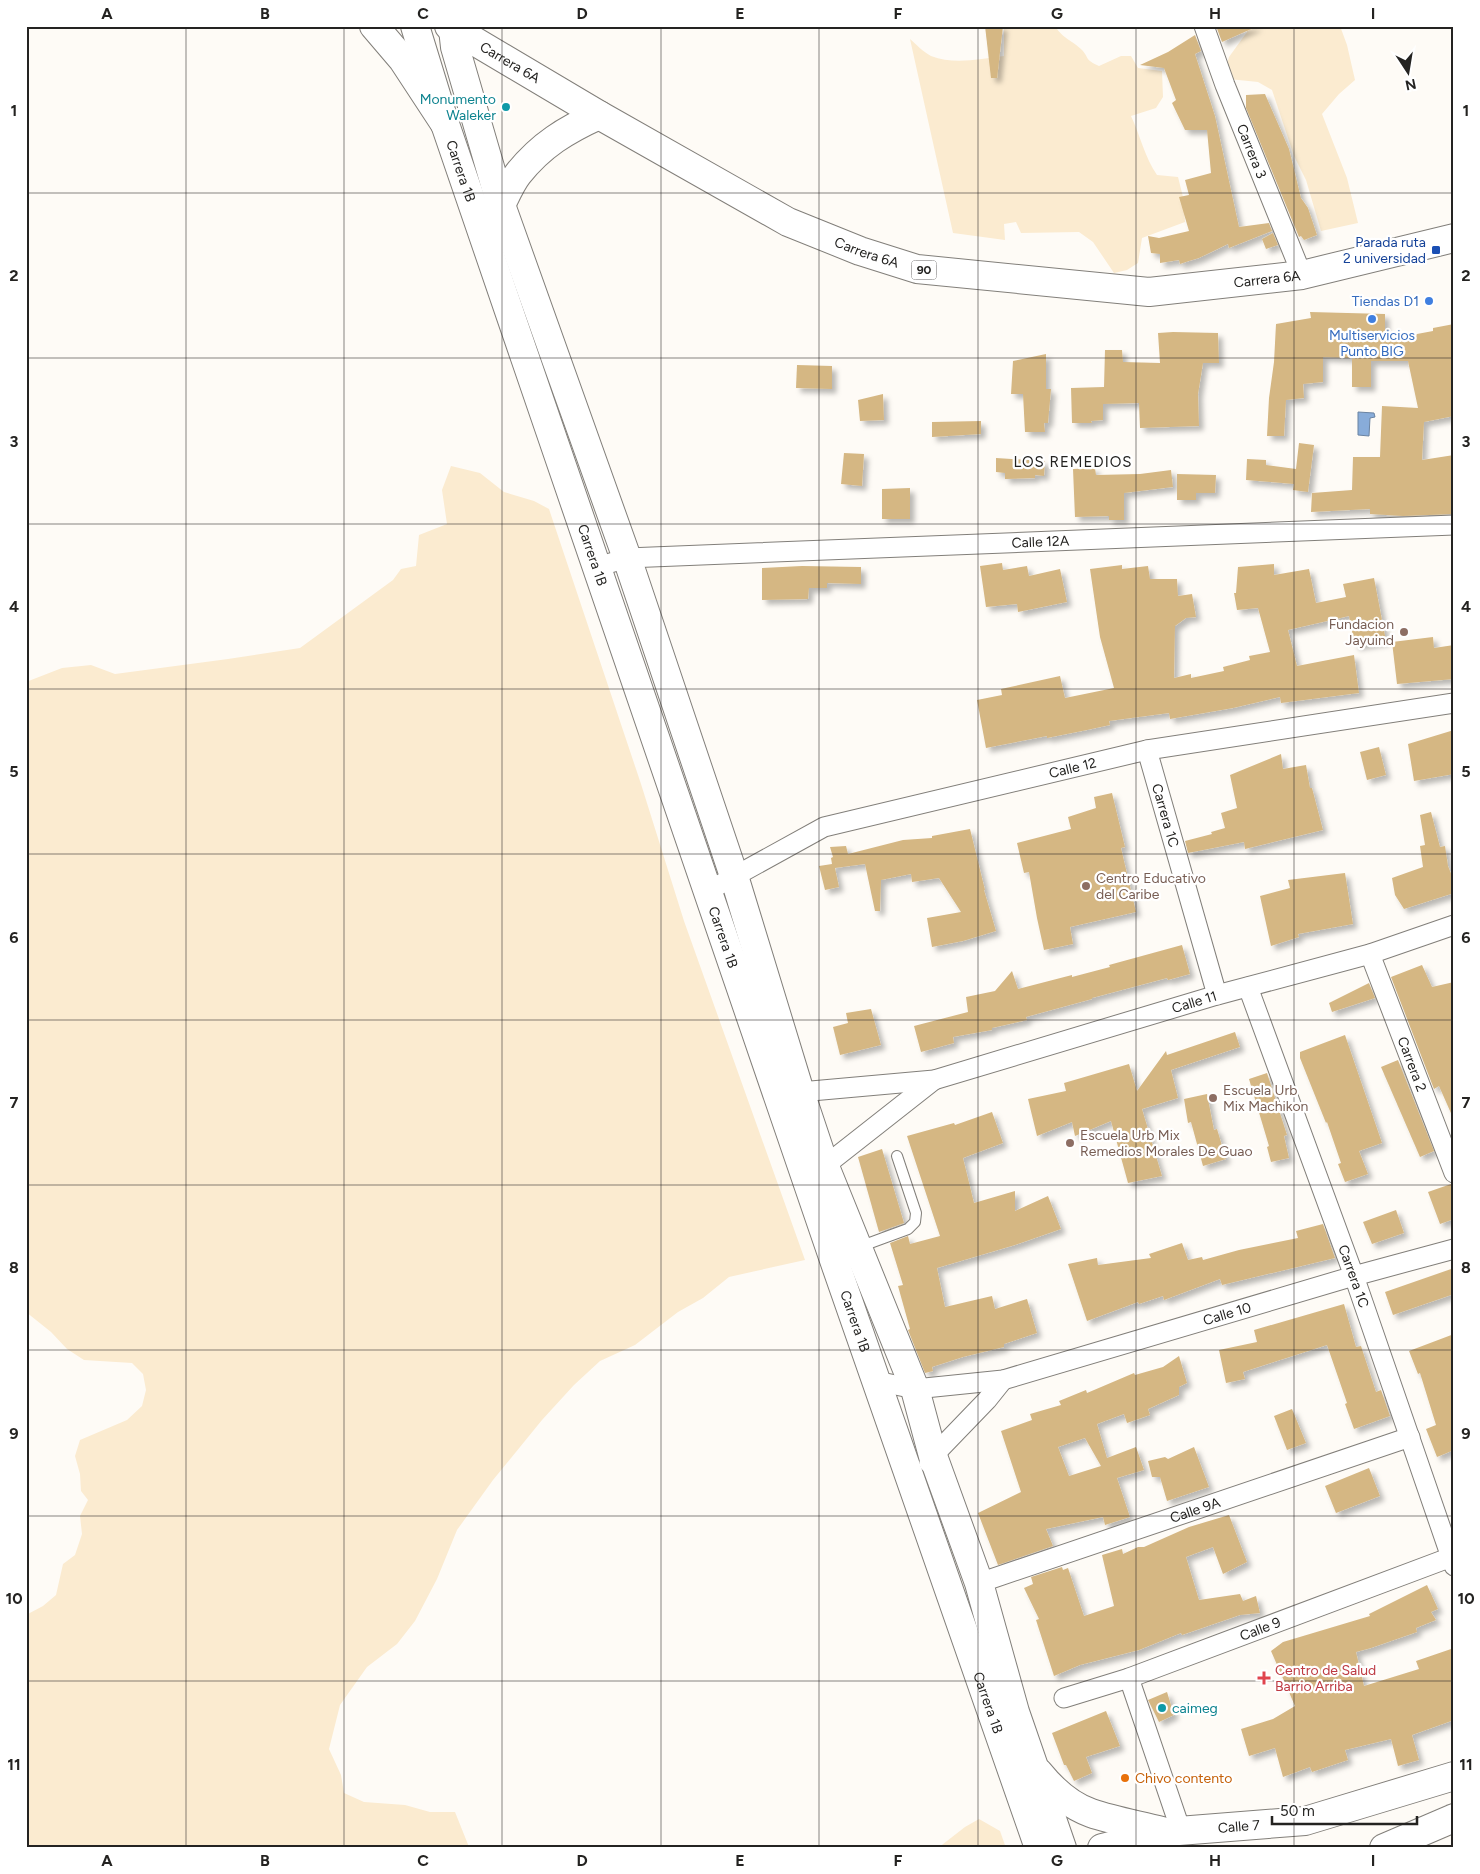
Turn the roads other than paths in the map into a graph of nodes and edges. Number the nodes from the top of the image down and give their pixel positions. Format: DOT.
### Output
graph roads {
  1 [pos="374,26"];
  2 [pos="415,26"];
  3 [pos="1204,26"];
  4 [pos="451,27"];
  5 [pos="599,115"];
  6 [pos="445,124"];
  7 [pos="501,205"];
  8 [pos="1454,238"];
  9 [pos="1302,275"];
  10 [pos="1454,525"];
  11 [pos="627,558"];
  12 [pos="596,567"];
  13 [pos="1454,703"];
  14 [pos="1147,750"];
  15 [pos="734,876"];
  16 [pos="708,891"];
  17 [pos="1454,925"];
  18 [pos="1370,954"];
  19 [pos="1248,987"];
  20 [pos="1217,996"];
  21 [pos="934,1080"];
  22 [pos="790,1096"];
  23 [pos="897,1156"];
  24 [pos="816,1173"];
  25 [pos="1454,1173"];
  26 [pos="858,1247"];
  27 [pos="1454,1249"];
  28 [pos="1354,1276"];
  29 [pos="1003,1380"];
  30 [pos="876,1381"];
  31 [pos="915,1389"];
  32 [pos="1410,1437"];
  33 [pos="933,1456"];
  34 [pos="913,1486"];
  35 [pos="1453,1560"];
  36 [pos="979,1583"];
  37 [pos="1129,1678"];
  38 [pos="1064,1698"];
  39 [pos="1035,1769"];
  40 [pos="1454,1776"];
  41 [pos="1454,1818"];
  42 [pos="1174,1831"];
  43 [pos="1039,1848"];
  44 [pos="1062,1848"];
  45 [pos="1102,1848"];
  46 [pos="1384,1848"];
  1 -- 6 [label="main road"];
  2 -- 6 [label="main road, Carrera 1B"];
  3 -- 9 [label="street, Carrera 3"];
  4 -- 5 [label="main road, Carrera 6A / 90"];
  4 -- 7 [label="main road, Carrera 1B"];
  5 -- 7 [label="main road"];
  5 -- 9 [label="main road, Carrera 6A / 90"];
  6 -- 12 [label="main road, Carrera 1B"];
  7 -- 11 [label="main road, Carrera 1B"];
  8 -- 9 [label="main road, Carrera 6A / 90"];
  10 -- 11 [label="street, Calle 12A"];
  11 -- 12 [label="street, Calle 12A"];
  11 -- 15 [label="main road, Carrera 1B"];
  12 -- 16 [label="main road, Carrera 1B"];
  13 -- 14 [label="street, Calle 12"];
  14 -- 15 [label="street, Calle 12"];
  14 -- 20 [label="street, Carrera 1C"];
  15 -- 16 [label="street, Calle 12"];
  15 -- 22 [label="main road, Carrera 1B"];
  16 -- 22 [label="main road, Carrera 1B"];
  17 -- 18 [label="street, Calle 11"];
  18 -- 19 [label="street, Calle 11"];
  18 -- 25 [label="street, Carrera 2"];
  19 -- 20 [label="street, Calle 11"];
  19 -- 28 [label="street, Carrera 1C"];
  20 -- 21 [label="street, Calle 11"];
  21 -- 22 [label="street"];
  21 -- 24 [label="street"];
  22 -- 24 [label="main road, Carrera 1B"];
  23 -- 26 [label="lane"];
  24 -- 26 [label="main road, Carrera 1B"];
  24 -- 30 [label="main road, Carrera 1B"];
  26 -- 31 [label="main road, Carrera 1B"];
  27 -- 28 [label="street, Calle 10"];
  28 -- 29 [label="street, Calle 10"];
  28 -- 32 [label="street, Carrera 1C"];
  29 -- 31 [label="street, Calle 10"];
  29 -- 33 [label="street"];
  30 -- 31 [label="street, Calle 10"];
  30 -- 34 [label="main road, Carrera 1B"];
  31 -- 33 [label="main road, Carrera 1B"];
  32 -- 35 [label="street, Carrera 1C"];
  32 -- 36 [label="street, Calle 9A"];
  33 -- 34 [label="street"];
  33 -- 36 [label="main road, Carrera 1B"];
  34 -- 43 [label="main road, Carrera 1B"];
  35 -- 37 [label="street, Calle 9"];
  36 -- 39 [label="main road, Carrera 1B"];
  37 -- 38 [label="street, Calle 9"];
  37 -- 42 [label="street"];
  39 -- 42 [label="main road"];
  39 -- 44 [label="main road, Carrera 1B"];
  40 -- 42 [label="main road, Calle 7"];
  41 -- 46 [label="main road"];
  42 -- 45 [label="main road"];
}
